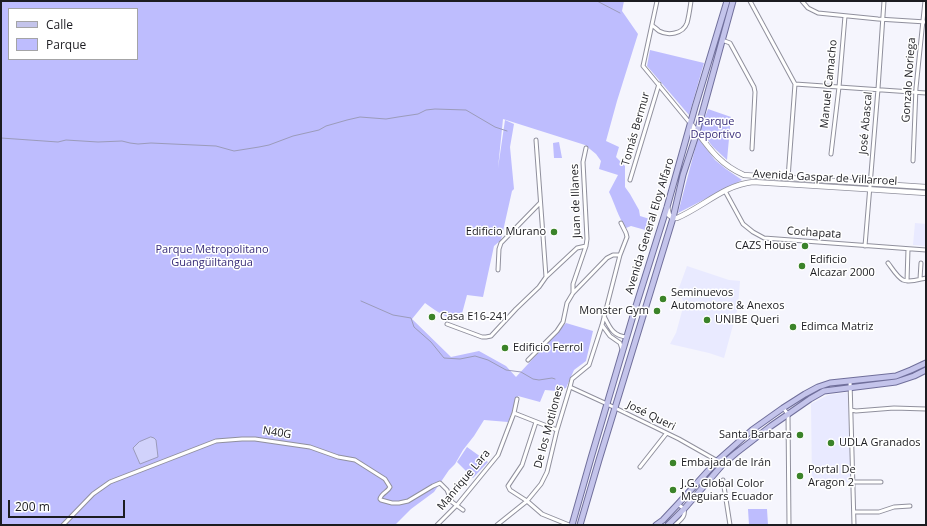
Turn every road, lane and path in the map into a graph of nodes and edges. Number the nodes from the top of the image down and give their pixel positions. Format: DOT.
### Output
graph roads {
  1 [pos="657,1"];
  2 [pos="691,1"];
  3 [pos="727,1"];
  4 [pos="733,1"];
  5 [pos="750,1"];
  6 [pos="802,1"];
  7 [pos="884,1"];
  8 [pos="925,1"];
  9 [pos="845,16"];
  10 [pos="882,19"];
  11 [pos="924,22"];
  12 [pos="652,25"];
  13 [pos="722,40"];
  14 [pos="658,84"];
  15 [pos="795,84"];
  16 [pos="839,87"];
  17 [pos="878,89"];
  18 [pos="916,92"];
  19 [pos="926,93"];
  20 [pos="691,124"];
  21 [pos="697,132"];
  22 [pos="536,140"];
  23 [pos="586,148"];
  24 [pos="752,149"];
  25 [pos="831,154"];
  26 [pos="913,161"];
  27 [pos="744,175"];
  28 [pos="754,176"];
  29 [pos="788,178"];
  30 [pos="630,180"];
  31 [pos="754,182"];
  32 [pos="744,183"];
  33 [pos="870,183"];
  34 [pos="926,188"];
  35 [pos="870,189"];
  36 [pos="725,191"];
  37 [pos="926,194"];
  38 [pos="540,203"];
  39 [pos="667,206"];
  40 [pos="673,218"];
  41 [pos="620,223"];
  42 [pos="586,246"];
  43 [pos="865,246"];
  44 [pos="908,249"];
  45 [pos="926,250"];
  46 [pos="620,255"];
  47 [pos="921,262"];
  48 [pos="888,264"];
  49 [pos="498,270"];
  50 [pos="546,277"];
  51 [pos="926,278"];
  52 [pos="920,279"];
  53 [pos="907,281"];
  54 [pos="573,293"];
  55 [pos="604,316"];
  56 [pos="447,324"];
  57 [pos="602,325"];
  58 [pos="627,337"];
  59 [pos="623,351"];
  60 [pos="528,360"];
  61 [pos="926,363"];
  62 [pos="926,370"];
  63 [pos="850,380"];
  64 [pos="850,387"];
  65 [pos="570,388"];
  66 [pos="517,399"];
  67 [pos="607,404"];
  68 [pos="614,408"];
  69 [pos="783,408"];
  70 [pos="926,409"];
  71 [pos="851,410"];
  72 [pos="514,413"];
  73 [pos="788,414"];
  74 [pos="536,422"];
  75 [pos="557,430"];
  76 [pos="666,434"];
  77 [pos="591,458"];
  78 [pos="599,460"];
  79 [pos="717,461"];
  80 [pos="723,464"];
  81 [pos="640,467"];
  82 [pos="723,480"];
  83 [pos="853,482"];
  84 [pos="882,482"];
  85 [pos="527,501"];
  86 [pos="678,504"];
  87 [pos="457,505"];
  88 [pos="910,506"];
  89 [pos="684,509"];
  90 [pos="463,510"];
  91 [pos="854,512"];
  92 [pos="63,525"];
  93 [pos="437,525"];
  94 [pos="497,525"];
  95 [pos="571,525"];
  96 [pos="580,525"];
  97 [pos="656,525"];
  98 [pos="668,525"];
  99 [pos="675,525"];
  100 [pos="730,525"];
  101 [pos="789,525"];
  102 [pos="854,525"];
  1 -- 12 [label="street"];
  2 -- 12 [label="street"];
  3 -- 20 [label="main road, Avenida General Eloy Alfaro"];
  4 -- 13 [label="main road, Avenida General Eloy Alfaro"];
  5 -- 15 [label="street"];
  6 -- 9 [label="street"];
  7 -- 10 [label="street, José Abascal"];
  8 -- 11 [label="street, Gonzalo Noriega"];
  9 -- 10 [label="street"];
  9 -- 16 [label="street, Manuel Camacho"];
  10 -- 11 [label="street"];
  10 -- 17 [label="street, José Abascal"];
  11 -- 18 [label="street, Gonzalo Noriega"];
  12 -- 14 [label="street"];
  13 -- 21 [label="main road, Avenida General Eloy Alfaro"];
  13 -- 24 [label="street"];
  14 -- 20 [label="street"];
  14 -- 30 [label="street, Tomás Bermur"];
  15 -- 16 [label="street"];
  15 -- 29 [label="street"];
  16 -- 17 [label="street"];
  16 -- 25 [label="street, Manuel Camacho"];
  17 -- 18 [label="street"];
  17 -- 33 [label="street, José Abascal"];
  18 -- 19 [label="street"];
  18 -- 26 [label="street, Gonzalo Noriega"];
  20 -- 21 [label="main road, Avenida Gaspar de Villarroel"];
  20 -- 39 [label="main road, Avenida General Eloy Alfaro"];
  21 -- 27 [label="main road, Avenida Gaspar de Villarroel"];
  21 -- 40 [label="main road, Avenida General Eloy Alfaro"];
  22 -- 38 [label="street"];
  23 -- 42 [label="street, Juan de Illanes"];
  27 -- 28 [label="main road, Avenida Gaspar de Villarroel"];
  27 -- 32 [label="main road"];
  28 -- 29 [label="main road, Avenida Gaspar de Villarroel"];
  28 -- 31 [label="main road"];
  29 -- 33 [label="main road, Avenida Gaspar de Villarroel"];
  31 -- 32 [label="main road, Avenida Gaspar de Villarroel"];
  31 -- 35 [label="main road, Avenida Gaspar de Villarroel"];
  32 -- 36 [label="main road, Avenida Gaspar de Villarroel"];
  33 -- 34 [label="main road, Avenida Gaspar de Villarroel"];
  33 -- 35 [label="street, José Abascal"];
  35 -- 37 [label="main road, Avenida Gaspar de Villarroel"];
  35 -- 43 [label="street, José Abascal"];
  36 -- 40 [label="main road, Avenida Gaspar de Villarroel"];
  36 -- 43 [label="street, Cochapata"];
  38 -- 49 [label="street"];
  38 -- 50 [label="street"];
  39 -- 40 [label="main road"];
  39 -- 58 [label="main road, Avenida General Eloy Alfaro"];
  40 -- 68 [label="main road, Avenida General Eloy Alfaro"];
  41 -- 46 [label="street, De los Motilones"];
  42 -- 50 [label="street"];
  42 -- 54 [label="street, Juan de Illanes"];
  43 -- 44 [label="street, Cochapata"];
  44 -- 45 [label="street, Cochapata"];
  44 -- 53 [label="street"];
  46 -- 54 [label="street"];
  46 -- 55 [label="street, De los Motilones"];
  47 -- 52 [label="street"];
  48 -- 53 [label="street"];
  50 -- 56 [label="street"];
  51 -- 52 [label="street"];
  52 -- 53 [label="street"];
  54 -- 60 [label="street, Juan de Illanes"];
  55 -- 57 [label="street, De los Motilones"];
  55 -- 58 [label="street"];
  57 -- 59 [label="street"];
  57 -- 65 [label="street, De los Motilones"];
  58 -- 59 [label="main road, Avenida General Eloy Alfaro"];
  59 -- 67 [label="main road, Avenida General Eloy Alfaro"];
  61 -- 63 [label="main road"];
  62 -- 64 [label="main road"];
  63 -- 64 [label="street"];
  63 -- 69 [label="main road"];
  64 -- 71 [label="street"];
  64 -- 73 [label="main road"];
  65 -- 67 [label="street, José Queri"];
  65 -- 75 [label="street, De los Motilones"];
  66 -- 72 [label="street, Manrique Lara"];
  67 -- 68 [label="street, José Queri"];
  67 -- 77 [label="main road, Avenida General Eloy Alfaro"];
  68 -- 76 [label="street, José Queri"];
  68 -- 78 [label="main road, Avenida General Eloy Alfaro"];
  69 -- 73 [label="street"];
  69 -- 79 [label="main road"];
  70 -- 71 [label="street"];
  71 -- 83 [label="street"];
  72 -- 74 [label="street"];
  72 -- 87 [label="street, Manrique Lara"];
  73 -- 80 [label="main road"];
  73 -- 101 [label="street"];
  74 -- 75 [label="street"];
  74 -- 85 [label="street"];
  75 -- 85 [label="street, De los Motilones"];
  76 -- 79 [label="street, José Queri"];
  76 -- 81 [label="street"];
  77 -- 78 [label="main road"];
  77 -- 95 [label="main road, Avenida General Eloy Alfaro"];
  78 -- 96 [label="main road, Avenida General Eloy Alfaro"];
  79 -- 80 [label="street, José Queri"];
  79 -- 86 [label="main road"];
  80 -- 89 [label="main road"];
  82 -- 100 [label="street"];
  83 -- 84 [label="street"];
  83 -- 91 [label="street"];
  85 -- 94 [label="street, De los Motilones"];
  85 -- 95 [label="street"];
  86 -- 89 [label="street"];
  86 -- 97 [label="main road"];
  87 -- 90 [label="street"];
  87 -- 92 [label="street, N40G"];
  87 -- 93 [label="street, Manrique Lara"];
  88 -- 91 [label="street"];
  89 -- 98 [label="main road"];
  89 -- 99 [label="street"];
  91 -- 102 [label="street"];
}
